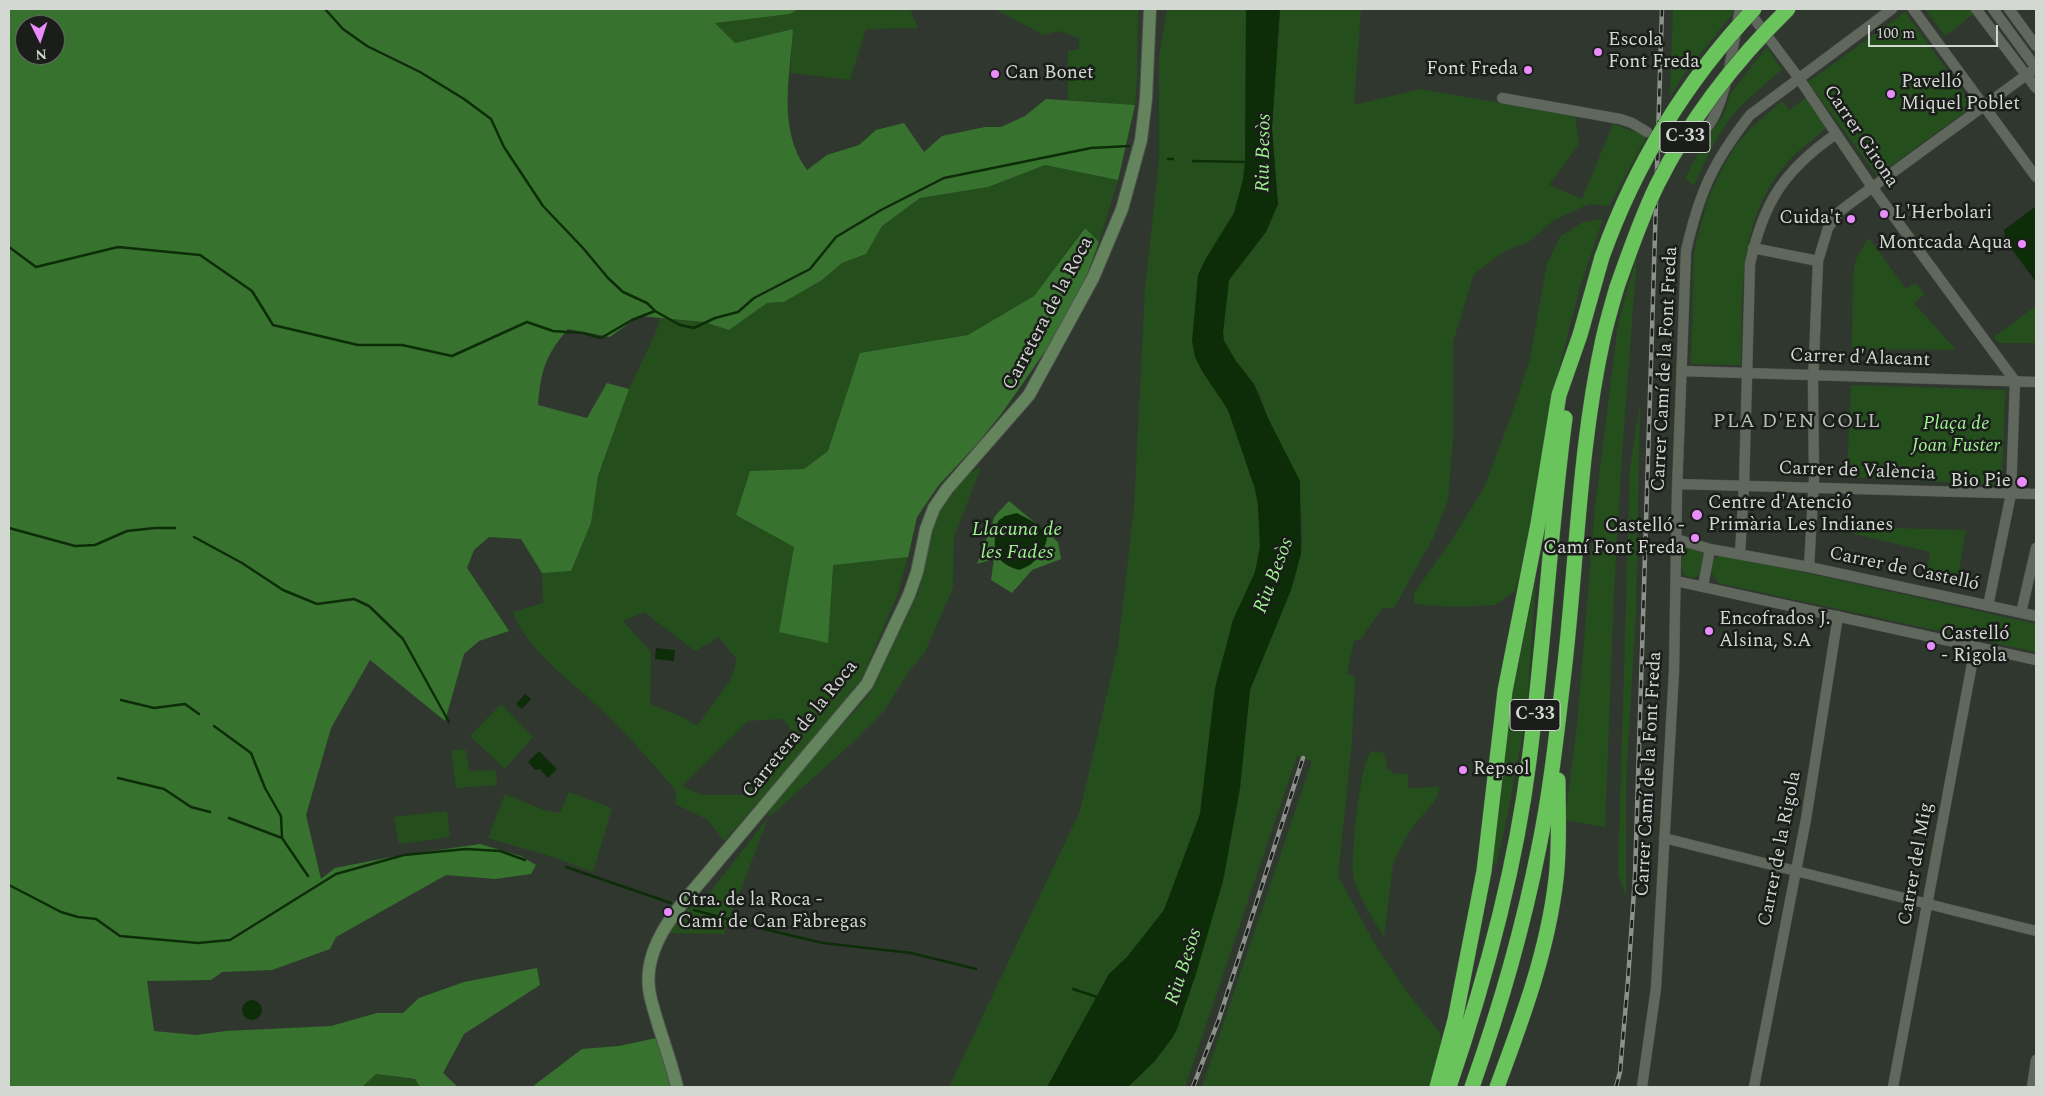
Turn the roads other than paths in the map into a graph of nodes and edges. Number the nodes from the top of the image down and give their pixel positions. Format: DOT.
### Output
graph roads {
  1 [pos="1150,9"];
  2 [pos="1740,9"];
  3 [pos="1747,9"];
  4 [pos="1754,9"];
  5 [pos="1788,9"];
  6 [pos="1892,9"];
  7 [pos="1913,9"];
  8 [pos="1976,9"];
  9 [pos="1993,9"];
  10 [pos="2009,9"];
  11 [pos="2036,46"];
  12 [pos="2035,66"];
  13 [pos="2026,75"];
  14 [pos="1798,77"];
  15 [pos="2036,88"];
  16 [pos="1502,98"];
  17 [pos="1983,105"];
  18 [pos="1647,132"];
  19 [pos="1836,134"];
  20 [pos="1677,136"];
  21 [pos="2036,177"];
  22 [pos="1872,187"];
  23 [pos="1753,248"];
  24 [pos="1818,261"];
  25 [pos="1580,336"];
  26 [pos="1682,372"];
  27 [pos="1747,372"];
  28 [pos="1814,375"];
  29 [pos="2016,381"];
  30 [pos="2036,382"];
  31 [pos="1678,484"];
  32 [pos="1744,486"];
  33 [pos="1813,487"];
  34 [pos="2011,494"];
  35 [pos="2036,494"];
  36 [pos="1676,539"];
  37 [pos="2036,548"];
  38 [pos="1710,549"];
  39 [pos="1740,554"];
  40 [pos="1809,567"];
  41 [pos="1676,581"];
  42 [pos="1703,586"];
  43 [pos="1988,606"];
  44 [pos="2021,613"];
  45 [pos="1838,616"];
  46 [pos="2036,616"];
  47 [pos="1975,648"];
  48 [pos="2036,660"];
  49 [pos="1557,731"];
  50 [pos="1664,838"];
  51 [pos="1795,871"];
  52 [pos="1927,904"];
  53 [pos="2036,931"];
  54 [pos="2036,1060"];
  55 [pos="677,1087"];
  56 [pos="1437,1087"];
  57 [pos="1448,1087"];
  58 [pos="1472,1087"];
  59 [pos="1497,1087"];
  60 [pos="1642,1087"];
  61 [pos="1754,1087"];
  62 [pos="1893,1087"];
  63 [pos="2032,1087"];
  1 -- 55 [label="street, Carretera de la Roca"];
  2 -- 20 [label="street"];
  3 -- 14 [label="street, Carrer Girona"];
  4 -- 25 [label="highway, C-33, bridge"];
  5 -- 49 [label="highway, C-33, bridge"];
  6 -- 14 [label="street, Carrer Camí de la Font Freda"];
  7 -- 17 [label="street"];
  8 -- 13 [label="street"];
  9 -- 12 [label="street"];
  10 -- 11 [label="street"];
  12 -- 13 [label="street"];
  13 -- 15 [label="street"];
  13 -- 17 [label="street"];
  14 -- 19 [label="street, Carrer Girona"];
  14 -- 26 [label="street, Carrer Camí de la Font Freda"];
  16 -- 18 [label="street"];
  17 -- 21 [label="street"];
  17 -- 22 [label="street"];
  19 -- 22 [label="street, Carrer Girona"];
  19 -- 23 [label="street"];
  22 -- 24 [label="street"];
  22 -- 29 [label="street, Carrer Girona"];
  23 -- 24 [label="street"];
  23 -- 27 [label="street"];
  24 -- 28 [label="street"];
  25 -- 56 [label="highway"];
  25 -- 57 [label="highway, C-33"];
  26 -- 27 [label="street, Carrer d'Alacant"];
  26 -- 31 [label="street, Carrer Camí de la Font Freda"];
  27 -- 28 [label="street, Carrer d'Alacant"];
  27 -- 32 [label="street"];
  28 -- 29 [label="street, Carrer d'Alacant"];
  28 -- 33 [label="street"];
  29 -- 30 [label="street, Carrer d'Alacant"];
  29 -- 34 [label="street"];
  31 -- 32 [label="street, Carrer de València"];
  31 -- 36 [label="street, Carrer Camí de la Font Freda"];
  32 -- 33 [label="street, Carrer de València"];
  32 -- 39 [label="street"];
  33 -- 34 [label="street, Carrer de València"];
  33 -- 40 [label="street"];
  34 -- 35 [label="street, Carrer de València"];
  34 -- 43 [label="street"];
  36 -- 38 [label="street, Carrer de Castelló"];
  36 -- 41 [label="street, Carrer Camí de la Font Freda"];
  37 -- 44 [label="street"];
  38 -- 39 [label="street, Carrer de Castelló"];
  38 -- 42 [label="street"];
  39 -- 40 [label="street, Carrer de Castelló"];
  40 -- 43 [label="street, Carrer de Castelló"];
  41 -- 42 [label="street"];
  41 -- 50 [label="street, Carrer Camí de la Font Freda"];
  42 -- 45 [label="street"];
  43 -- 44 [label="street, Carrer de Castelló"];
  44 -- 46 [label="street, Carrer de Castelló"];
  45 -- 47 [label="street"];
  45 -- 51 [label="street, Carrer de la Rigola"];
  47 -- 48 [label="street"];
  47 -- 52 [label="street, Carrer del Mig"];
  49 -- 58 [label="highway, C-33"];
  49 -- 59 [label="highway"];
  50 -- 51 [label="street"];
  50 -- 60 [label="street, Carrer Camí de la Font Freda"];
  51 -- 52 [label="street"];
  51 -- 61 [label="street, Carrer de la Rigola"];
  52 -- 53 [label="street"];
  52 -- 62 [label="street, Carrer del Mig"];
  54 -- 63 [label="street"];
}
